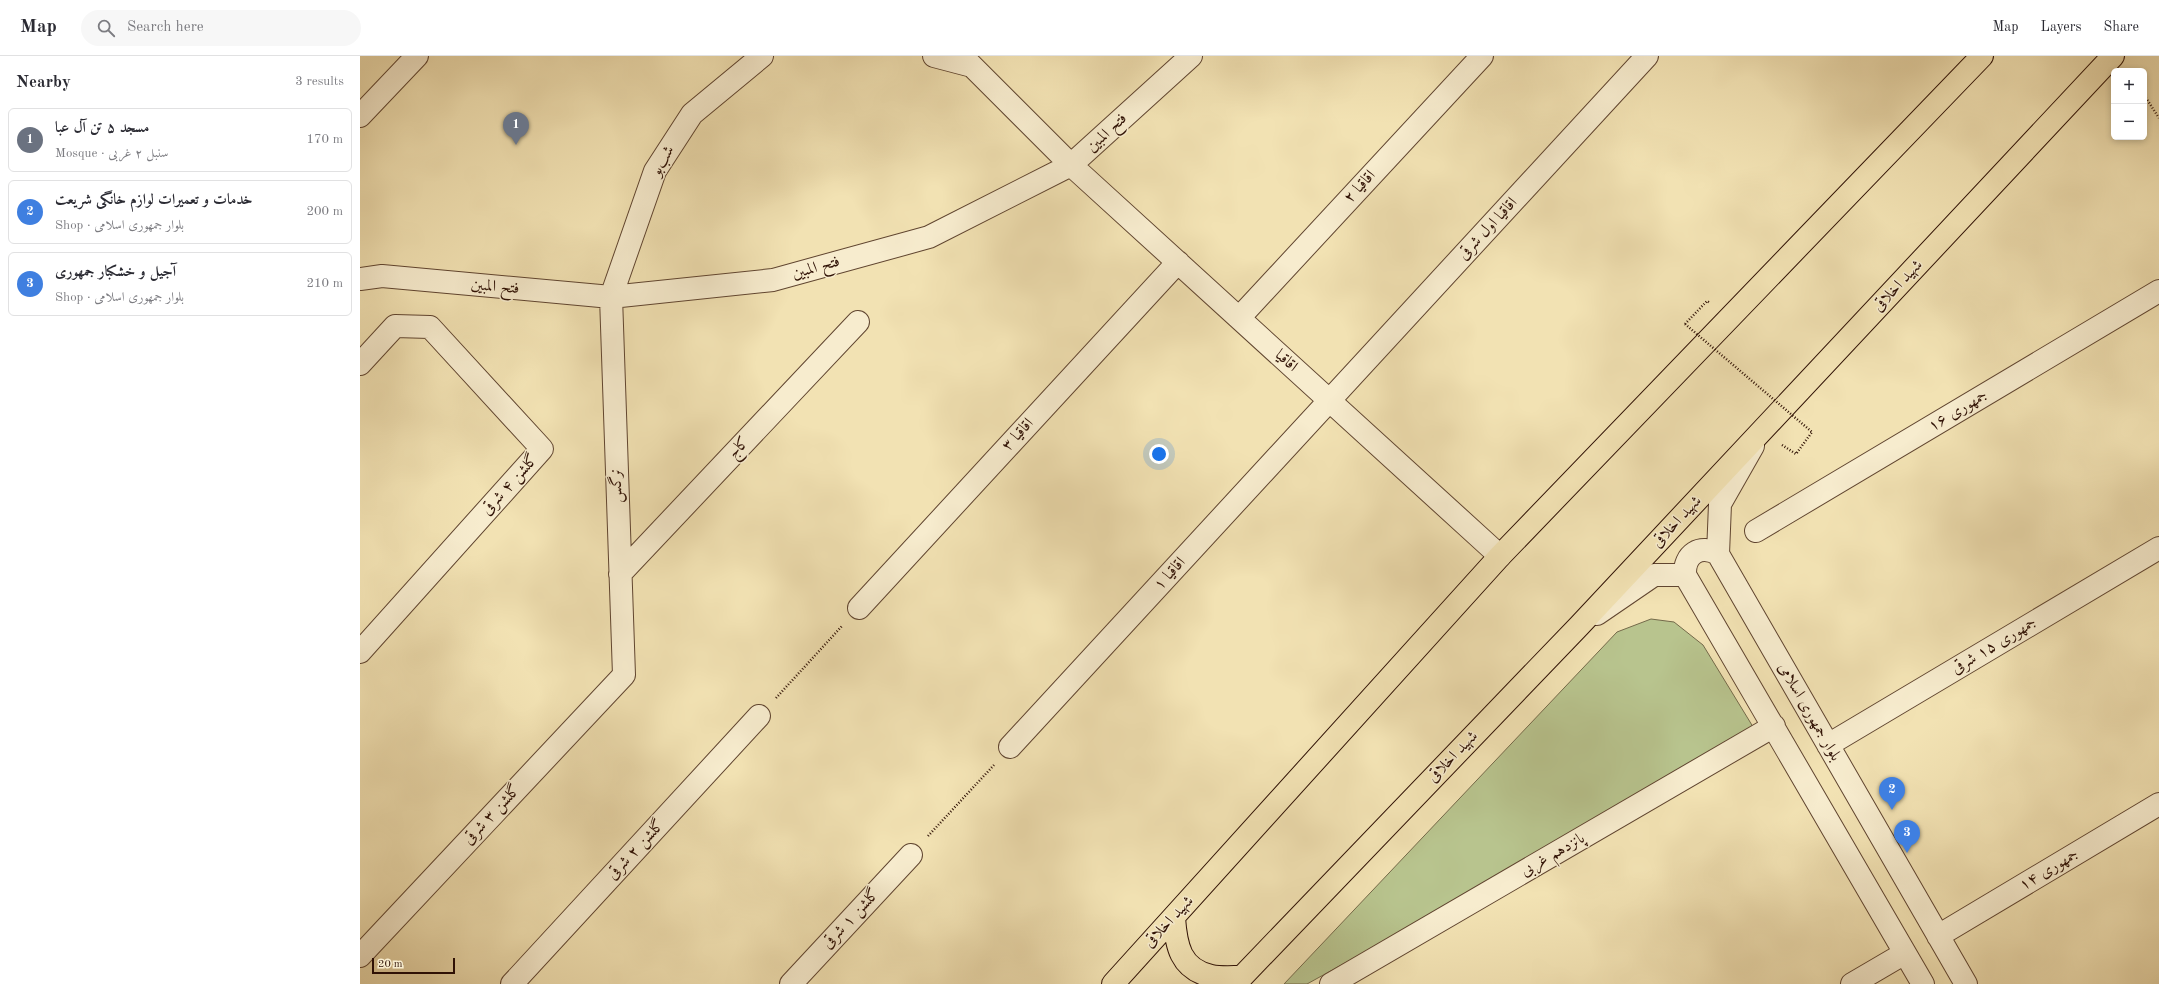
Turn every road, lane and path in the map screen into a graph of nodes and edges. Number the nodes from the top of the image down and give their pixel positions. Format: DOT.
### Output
graph roads {
  1 [pos="417,56"];
  2 [pos="762,56"];
  3 [pos="934,56"];
  4 [pos="1191,56"];
  5 [pos="1482,56"];
  6 [pos="1647,56"];
  7 [pos="1982,56"];
  8 [pos="2113,56"];
  9 [pos="967,61"];
  10 [pos="2147,100"];
  11 [pos="360,116"];
  12 [pos="2159,118"];
  13 [pos="1071,165"];
  14 [pos="1178,262"];
  15 [pos="360,269"];
  16 [pos="382,276"];
  17 [pos="360,279"];
  18 [pos="2159,291"];
  19 [pos="611,297"];
  20 [pos="1707,301"];
  21 [pos="1239,318"];
  22 [pos="858,322"];
  23 [pos="360,364"];
  24 [pos="1330,402"];
  25 [pos="1761,432"];
  26 [pos="1796,454"];
  27 [pos="1756,531"];
  28 [pos="2159,548"];
  29 [pos="1718,554"];
  30 [pos="1500,556"];
  31 [pos="620,574"];
  32 [pos="1685,575"];
  33 [pos="859,608"];
  34 [pos="1579,626"];
  35 [pos="360,652"];
  36 [pos="624,675"];
  37 [pos="759,716"];
  38 [pos="1774,726"];
  39 [pos="1828,745"];
  40 [pos="1010,747"];
  41 [pos="2159,804"];
  42 [pos="911,855"];
  43 [pos="1174,918"];
  44 [pos="1938,936"];
  45 [pos="1905,953"];
  46 [pos="360,956"];
  47 [pos="1239,981"];
  48 [pos="512,984"];
  49 [pos="791,984"];
  50 [pos="1113,984"];
  51 [pos="1331,984"];
  52 [pos="1852,984"];
  53 [pos="1923,984"];
  54 [pos="1966,984"];
  1 -- 11 [label="street"];
  2 -- 19 [label="street, شب‌بو"];
  3 -- 9 [label="street"];
  4 -- 13 [label="street, فتح المبین"];
  5 -- 21 [label="street, اقاقیا ۲"];
  6 -- 24 [label="street, اقاقیا اول شرقی"];
  7 -- 30 [label="main road, شهید اخلاقی"];
  8 -- 25 [label="main road, شهید اخلاقی"];
  9 -- 13 [label="street, اقاقیا"];
  10 -- 12 [label="path"];
  13 -- 14 [label="street, اقاقیا"];
  13 -- 19 [label="street, فتح المبین"];
  14 -- 21 [label="street, اقاقیا"];
  14 -- 33 [label="street, اقاقیا ۳"];
  15 -- 16 [label="street"];
  16 -- 17 [label="street"];
  16 -- 19 [label="street, فتح المبین"];
  18 -- 27 [label="street, جمهوری ۱۶"];
  19 -- 31 [label="street, نرگس"];
  20 -- 26 [label="path, bridge"];
  21 -- 24 [label="street, اقاقیا"];
  22 -- 31 [label="street, کاج"];
  23 -- 35 [label="street, گلشن ۴ شرقی"];
  24 -- 30 [label="street, اقاقیا"];
  24 -- 40 [label="street, اقاقیا ۱"];
  25 -- 29 [label="street"];
  25 -- 34 [label="main road, شهید اخلاقی"];
  28 -- 39 [label="street, جمهوری ۱۵ شرقی"];
  29 -- 32 [label="street"];
  29 -- 39 [label="street, بلوار جمهوری اسلامی"];
  30 -- 43 [label="main road, شهید اخلاقی"];
  31 -- 36 [label="street, نرگس"];
  32 -- 34 [label="street"];
  32 -- 38 [label="street"];
  33 -- 37 [label="path"];
  34 -- 47 [label="main road, شهید اخلاقی"];
  36 -- 46 [label="street, گلشن ۳ شرقی"];
  37 -- 48 [label="street, گلشن ۲ شرقی"];
  38 -- 45 [label="street"];
  38 -- 51 [label="street, پانزدهم غربی"];
  39 -- 44 [label="street, بلوار جمهوری اسلامی"];
  40 -- 42 [label="path"];
  41 -- 44 [label="street, جمهوری ۱۴"];
  42 -- 49 [label="street, گلشن ۱ شرقی"];
  43 -- 47 [label="main road"];
  43 -- 50 [label="main road, شهید اخلاقی"];
  44 -- 54 [label="street, بلوار جمهوری اسلامی"];
  45 -- 52 [label="street"];
  45 -- 53 [label="street"];
}
